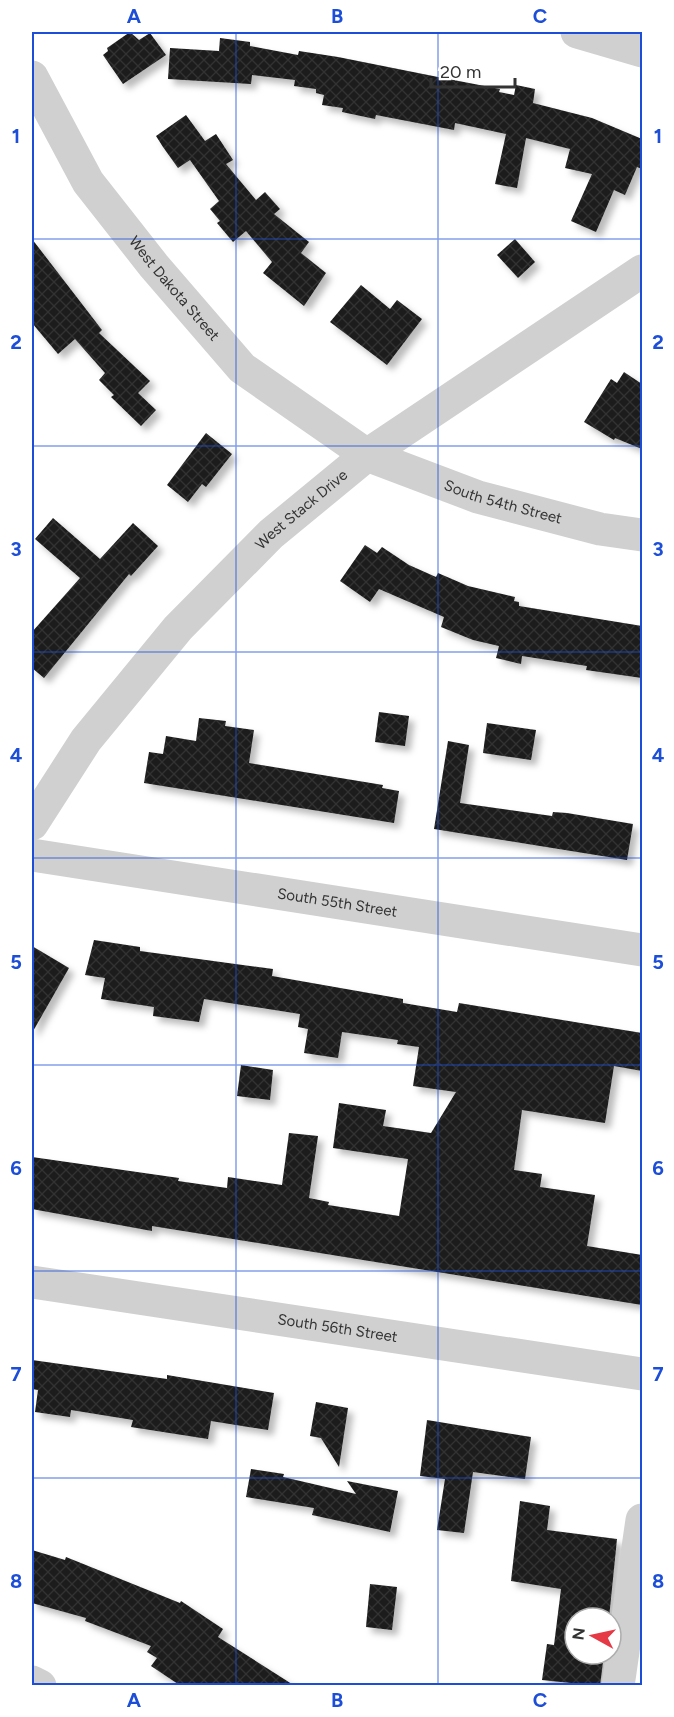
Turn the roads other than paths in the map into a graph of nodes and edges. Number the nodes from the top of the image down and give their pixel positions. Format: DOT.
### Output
graph roads {
  1 [pos="577,32"];
  2 [pos="642,51"];
  3 [pos="32,77"];
  4 [pos="642,271"];
  5 [pos="367,455"];
  6 [pos="642,535"];
  7 [pos="32,825"];
  8 [pos="32,855"];
  9 [pos="642,950"];
  10 [pos="32,1282"];
  11 [pos="642,1374"];
  12 [pos="642,1520"];
  13 [pos="32,1682"];
  14 [pos="40,1686"];
  15 [pos="618,1686"];
  1 -- 2 [label="street"];
  3 -- 5 [label="street, West Dakota Street"];
  4 -- 5 [label="street, West Stack Drive"];
  5 -- 6 [label="street, South 54th Street"];
  5 -- 7 [label="street, West Stack Drive"];
  8 -- 9 [label="street, South 55th Street"];
  10 -- 11 [label="street, South 56th Street"];
  12 -- 15 [label="street"];
  13 -- 14 [label="street"];
}
